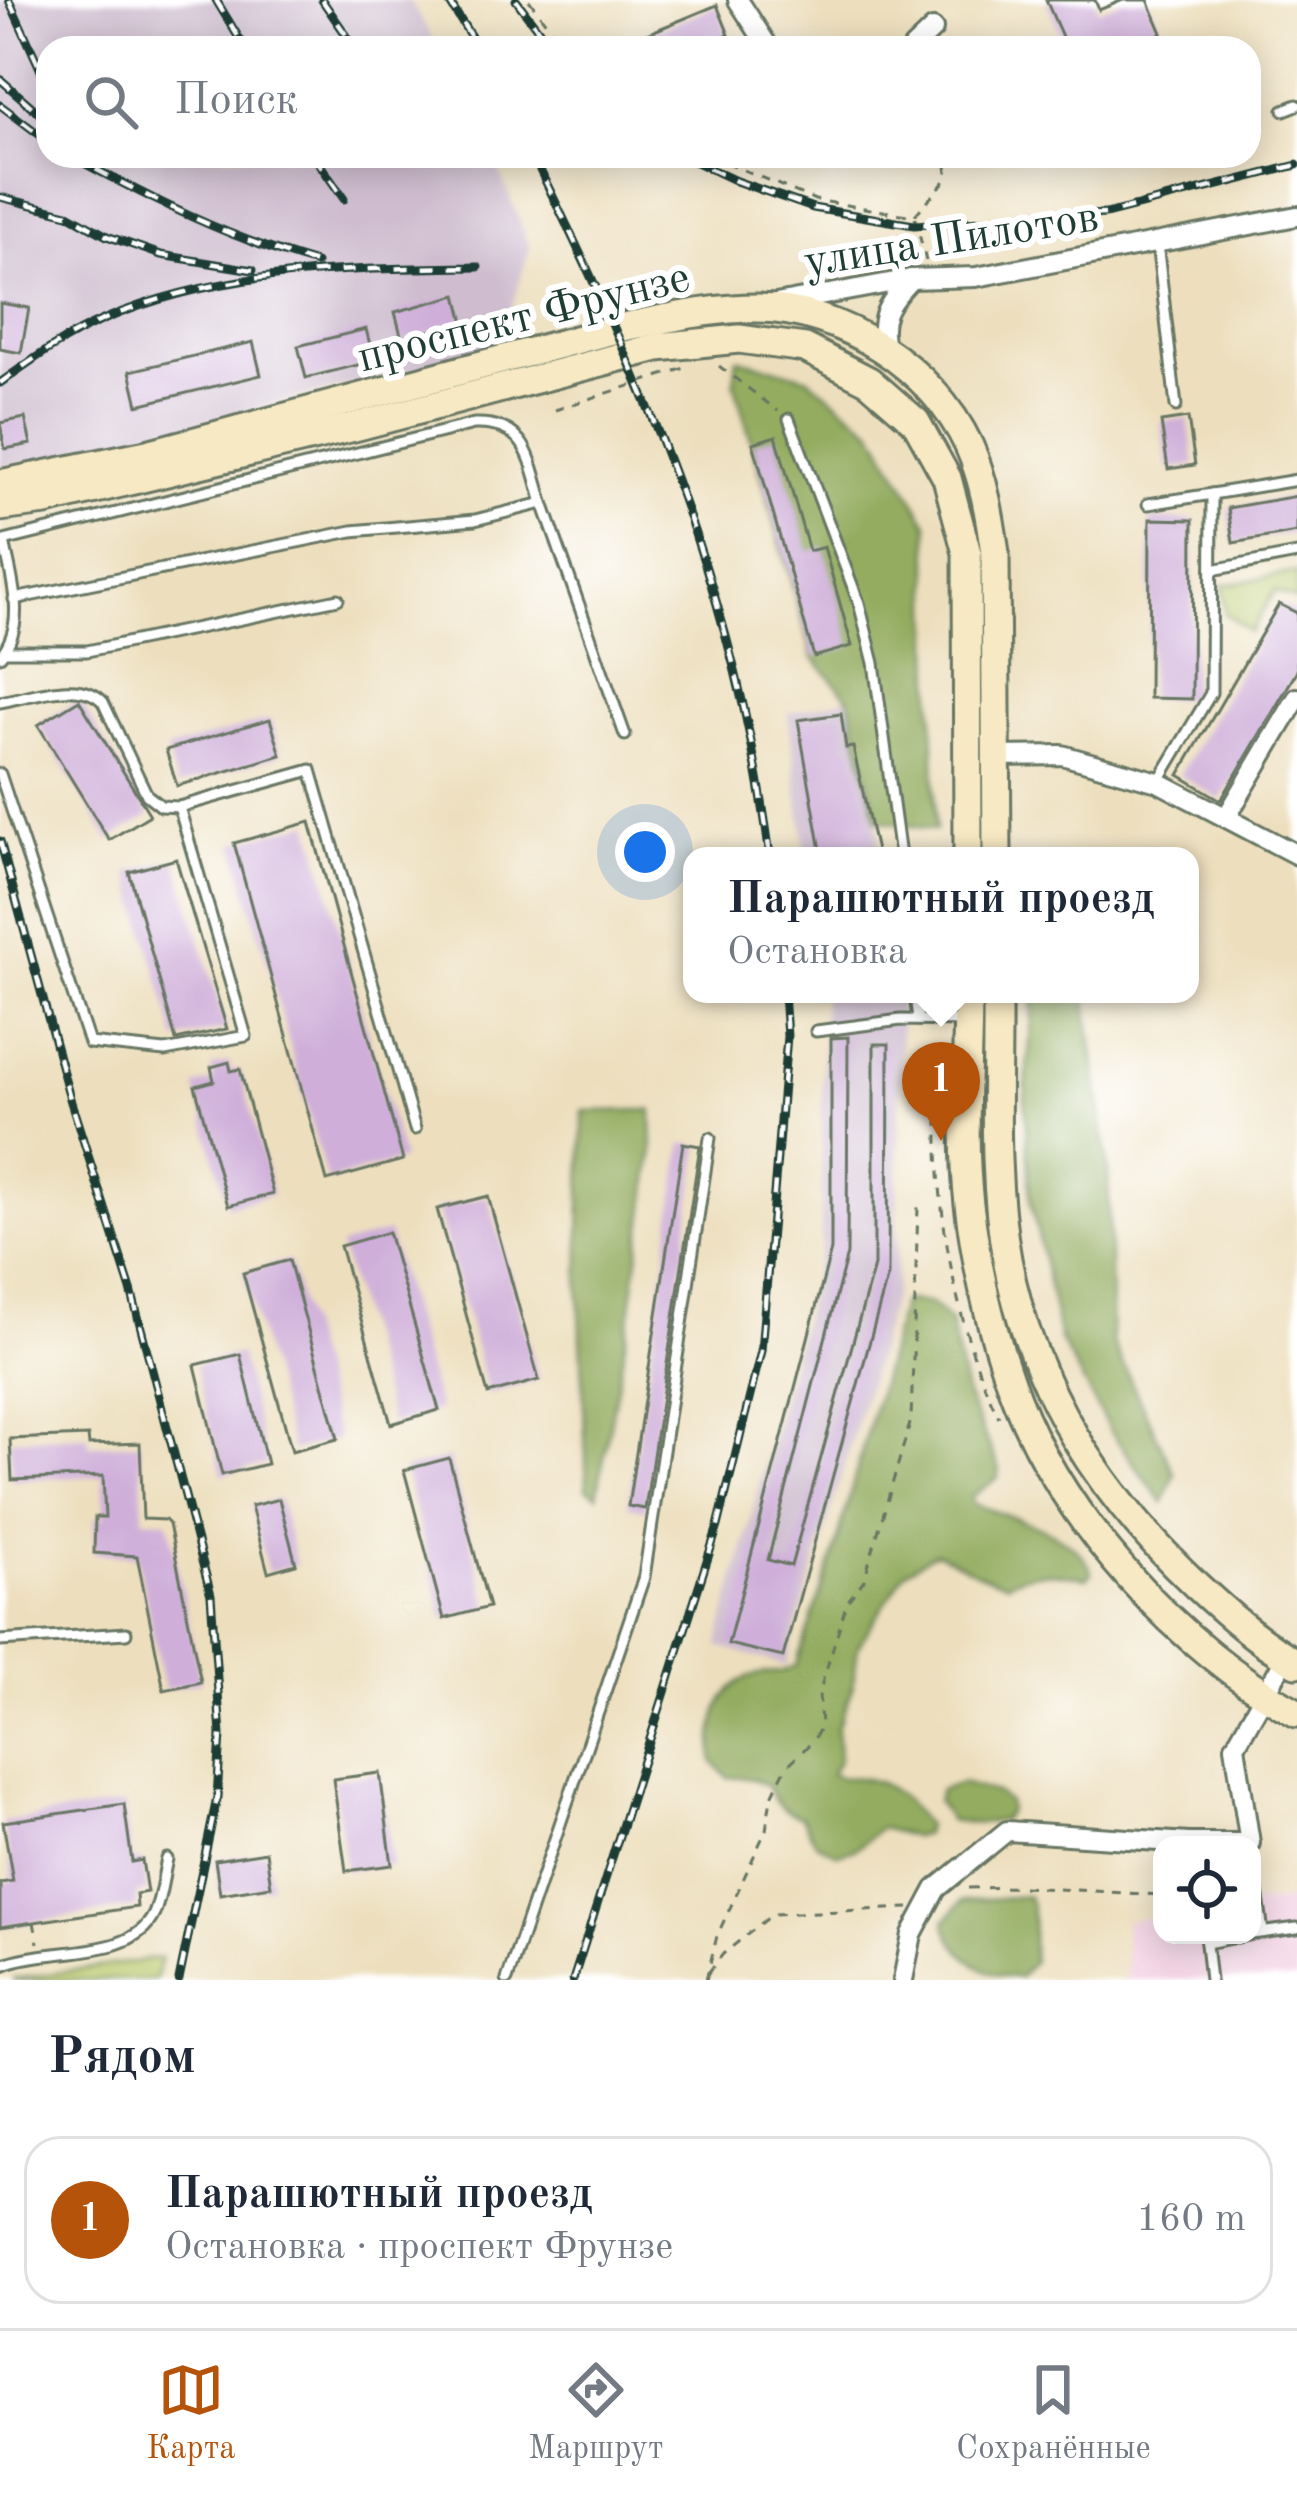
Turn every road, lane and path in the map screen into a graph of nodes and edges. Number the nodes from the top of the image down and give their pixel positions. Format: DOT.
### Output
graph roads {
  1 [pos="529,0"];
  2 [pos="738,0"];
  3 [pos="933,29"];
  4 [pos="556,36"];
  5 [pos="761,36"];
  6 [pos="926,36"];
  7 [pos="1297,105"];
  8 [pos="1284,110"];
  9 [pos="739,168"];
  10 [pos="947,168"];
  11 [pos="914,216"];
  12 [pos="1297,216"];
  13 [pos="1157,243"];
  14 [pos="921,278"];
  15 [pos="759,308"];
  16 [pos="886,352"];
  17 [pos="711,360"];
  18 [pos="689,367"];
  19 [pos="1176,406"];
  20 [pos="555,410"];
  21 [pos="789,419"];
  22 [pos="1297,480"];
  23 [pos="0,484"];
  24 [pos="1212,494"];
  25 [pos="543,503"];
  26 [pos="1148,505"];
  27 [pos="0,507"];
  28 [pos="1297,554"];
  29 [pos="1212,570"];
  30 [pos="14,599"];
  31 [pos="338,599"];
  32 [pos="3,654"];
  33 [pos="1297,698"];
  34 [pos="0,702"];
  35 [pos="625,735"];
  36 [pos="996,756"];
  37 [pos="0,774"];
  38 [pos="1158,782"];
  39 [pos="179,807"];
  40 [pos="1227,816"];
  41 [pos="898,847"];
  42 [pos="968,847"];
  43 [pos="997,847"];
  44 [pos="1297,855"];
  45 [pos="916,1003"];
  46 [pos="997,1003"];
  47 [pos="968,1007"];
  48 [pos="918,1020"];
  49 [pos="816,1031"];
  50 [pos="415,1129"];
  51 [pos="710,1138"];
  52 [pos="918,1207"];
  53 [pos="126,1633"];
  54 [pos="0,1641"];
  55 [pos="1291,1660"];
  56 [pos="1265,1696"];
  57 [pos="1297,1712"];
  58 [pos="1249,1836"];
  59 [pos="1153,1841"];
  60 [pos="167,1859"];
  61 [pos="936,1889"];
  62 [pos="1153,1894"];
  63 [pos="922,1909"];
  64 [pos="1297,1928"];
  65 [pos="1261,1933"];
  66 [pos="1206,1944"];
  67 [pos="0,1966"];
  68 [pos="707,1977"];
  69 [pos="507,1980"];
  70 [pos="903,1980"];
  71 [pos="1210,1980"];
  1 -- 4 [label="path"];
  2 -- 5 [label="street"];
  3 -- 6 [label="street"];
  7 -- 8 [label="lane"];
  9 -- 11 [label="path"];
  10 -- 11 [label="path"];
  11 -- 14 [label="path"];
  12 -- 13 [label="street, улица Пилотов"];
  13 -- 14 [label="street, улица Пилотов"];
  13 -- 19 [label="lane"];
  14 -- 15 [label="street, улица Пилотов"];
  14 -- 16 [label="street"];
  15 -- 16 [label="main road, проспект Фрунзе"];
  15 -- 23 [label="main road, проспект Фрунзе"];
  16 -- 36 [label="main road, проспект Фрунзе"];
  17 -- 21 [label="path"];
  18 -- 20 [label="path"];
  21 -- 41 [label="lane"];
  22 -- 24 [label="lane"];
  24 -- 26 [label="lane"];
  24 -- 29 [label="lane"];
  25 -- 30 [label="lane"];
  25 -- 30 [label="lane"];
  25 -- 35 [label="lane"];
  27 -- 42 [label="main road, проспект Фрунзе"];
  28 -- 29 [label="lane"];
  29 -- 38 [label="lane"];
  30 -- 32 [label="lane"];
  31 -- 32 [label="lane"];
  33 -- 40 [label="street"];
  34 -- 39 [label="lane"];
  36 -- 38 [label="street"];
  36 -- 43 [label="main road, проспект Фрунзе"];
  37 -- 39 [label="lane"];
  38 -- 40 [label="street"];
  39 -- 50 [label="lane"];
  40 -- 44 [label="street"];
  45 -- 48 [label="lane"];
  46 -- 55 [label="main road"];
  47 -- 48 [label="lane"];
  47 -- 56 [label="main road"];
  48 -- 49 [label="lane"];
  51 -- 69 [label="lane"];
  52 -- 68 [label="path"];
  53 -- 54 [label="lane"];
  55 -- 56 [label="street"];
  56 -- 57 [label="main road"];
  56 -- 58 [label="street"];
  59 -- 61 [label="street"];
  60 -- 67 [label="lane"];
  61 -- 62 [label="path"];
  61 -- 63 [label="street"];
  63 -- 68 [label="path"];
  63 -- 70 [label="street"];
  64 -- 65 [label="lane"];
  66 -- 71 [label="lane"];
}
